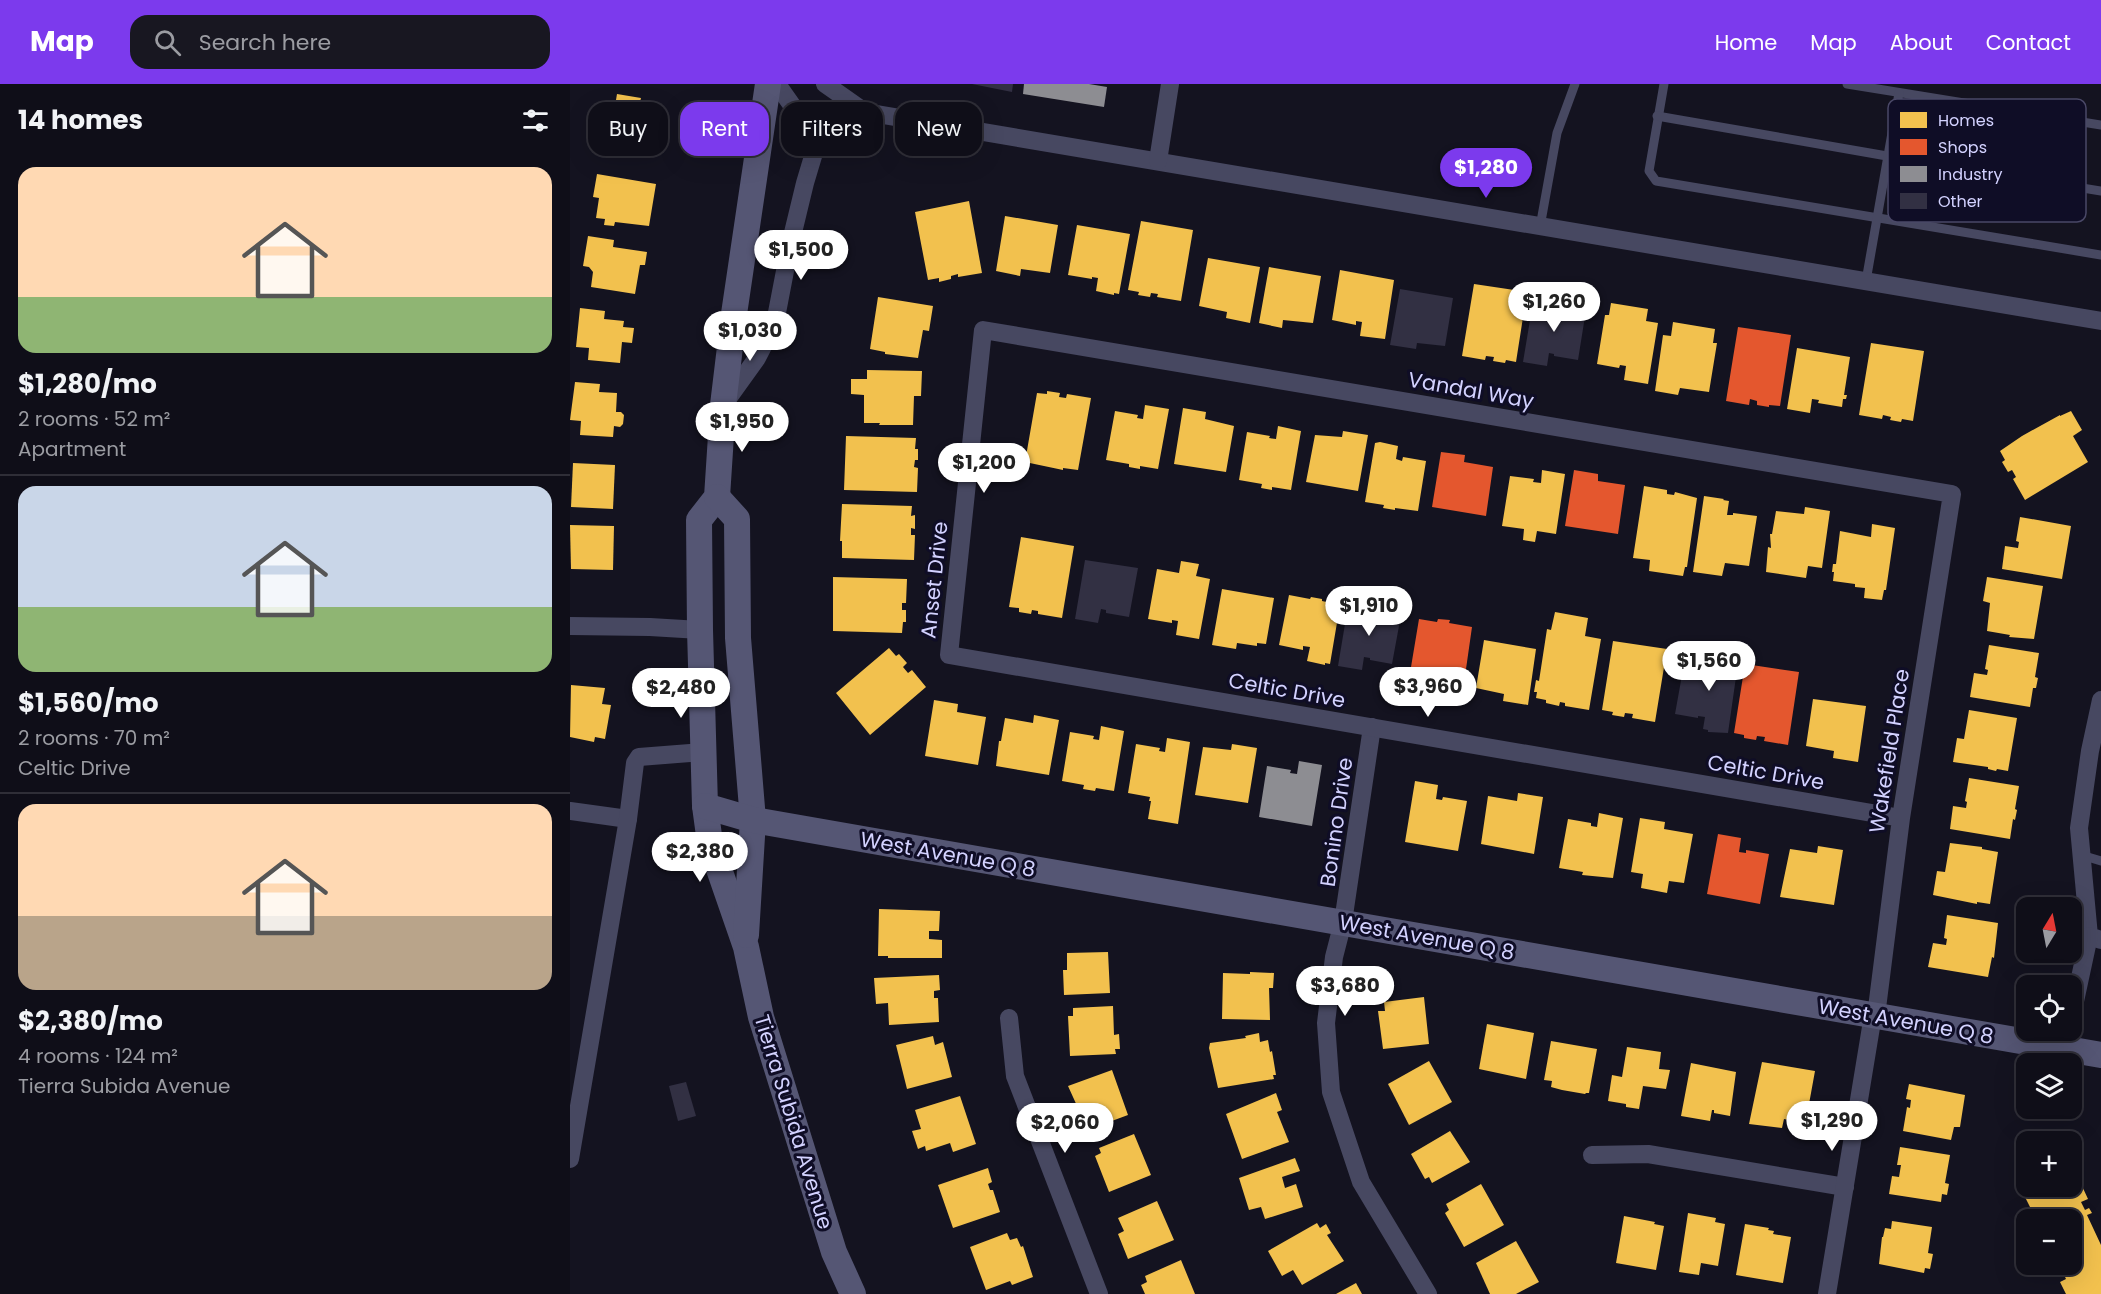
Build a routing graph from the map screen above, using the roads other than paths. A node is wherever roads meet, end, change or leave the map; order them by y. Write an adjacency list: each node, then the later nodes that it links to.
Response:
1 (768, 84): 31 (main road)
2 (777, 84): 11 (street)
3 (825, 84): 12 (street)
4 (1170, 84): 20 (street)
5 (1575, 84): 26 (lane)
6 (1664, 84): 14 (lane)
7 (1847, 84): 8 (lane)
8 (1899, 93): 9 (lane); 10 (lane)
9 (1898, 99)
10 (1937, 99)
11 (790, 102)
12 (851, 102)
13 (883, 115): 20 (street)
14 (1657, 116): 19 (lane); 23 (lane)
15 (2086, 123): 16 (lane)
16 (2101, 125)
17 (1888, 151): 19 (lane)
18 (813, 156): 31 (street)
19 (1887, 156): 23 (lane)
20 (1158, 161): 26 (street)
21 (2086, 188): 22 (lane)
22 (2101, 190)
23 (1876, 217): 24 (lane); 28 (lane)
24 (1888, 219)
25 (1906, 222): 27 (lane)
26 (1540, 227): 28 (street)
27 (2101, 255)
28 (1866, 281): 29 (street)
29 (2101, 321)
30 (982, 330): 32 (street, Vandal Way); 36 (street, Anset Drive)
31 (723, 405): 33 (main road)
32 (1952, 494): 42 (street, Wakefield Place)
33 (717, 497): 35 (main road, Tierra Subida Avenue); 44 (main road, Tierra Subida Avenue)
34 (570, 626): 35 (street)
35 (700, 630): 39 (main road, Tierra Subida Avenue)
36 (949, 655): 38 (street, Celtic Drive)
37 (2101, 700): 45 (street)
38 (1372, 727): 42 (street, Celtic Drive); 47 (street, Bonino Drive)
39 (703, 752): 40 (main road, Tierra Subida Avenue); 43 (street)
40 (705, 806): 44 (main road, West Avenue Q 8); 49 (main road, Tierra Subida Avenue)
41 (570, 811): 43 (street)
42 (1901, 818): 51 (street, Wakefield Place)
43 (628, 819): 57 (street)
44 (753, 820): 47 (main road, West Avenue Q 8); 49 (main road, Tierra Subida Avenue)
45 (2081, 855): 46 (lane); 48 (street)
46 (2101, 861)
47 (1343, 922): 51 (main road, West Avenue Q 8); 61 (street, Bonino Drive)
48 (2095, 938): 50 (street)
49 (746, 947): 59 (main road, Tierra Subida Avenue)
50 (2082, 982)
51 (1875, 1016): 53 (main road, West Avenue Q 8); 58 (street, Wakefield Place)
52 (1009, 1018): 60 (street)
53 (2016, 1033)
54 (2070, 1041): 55 (main road, West Avenue Q 8)
55 (2101, 1055)
56 (1592, 1155): 58 (street)
57 (570, 1159)
58 (1845, 1187): 62 (street, Wakefield Place)
59 (853, 1294)
60 (1100, 1294)
61 (1428, 1294)
62 (1827, 1294)

